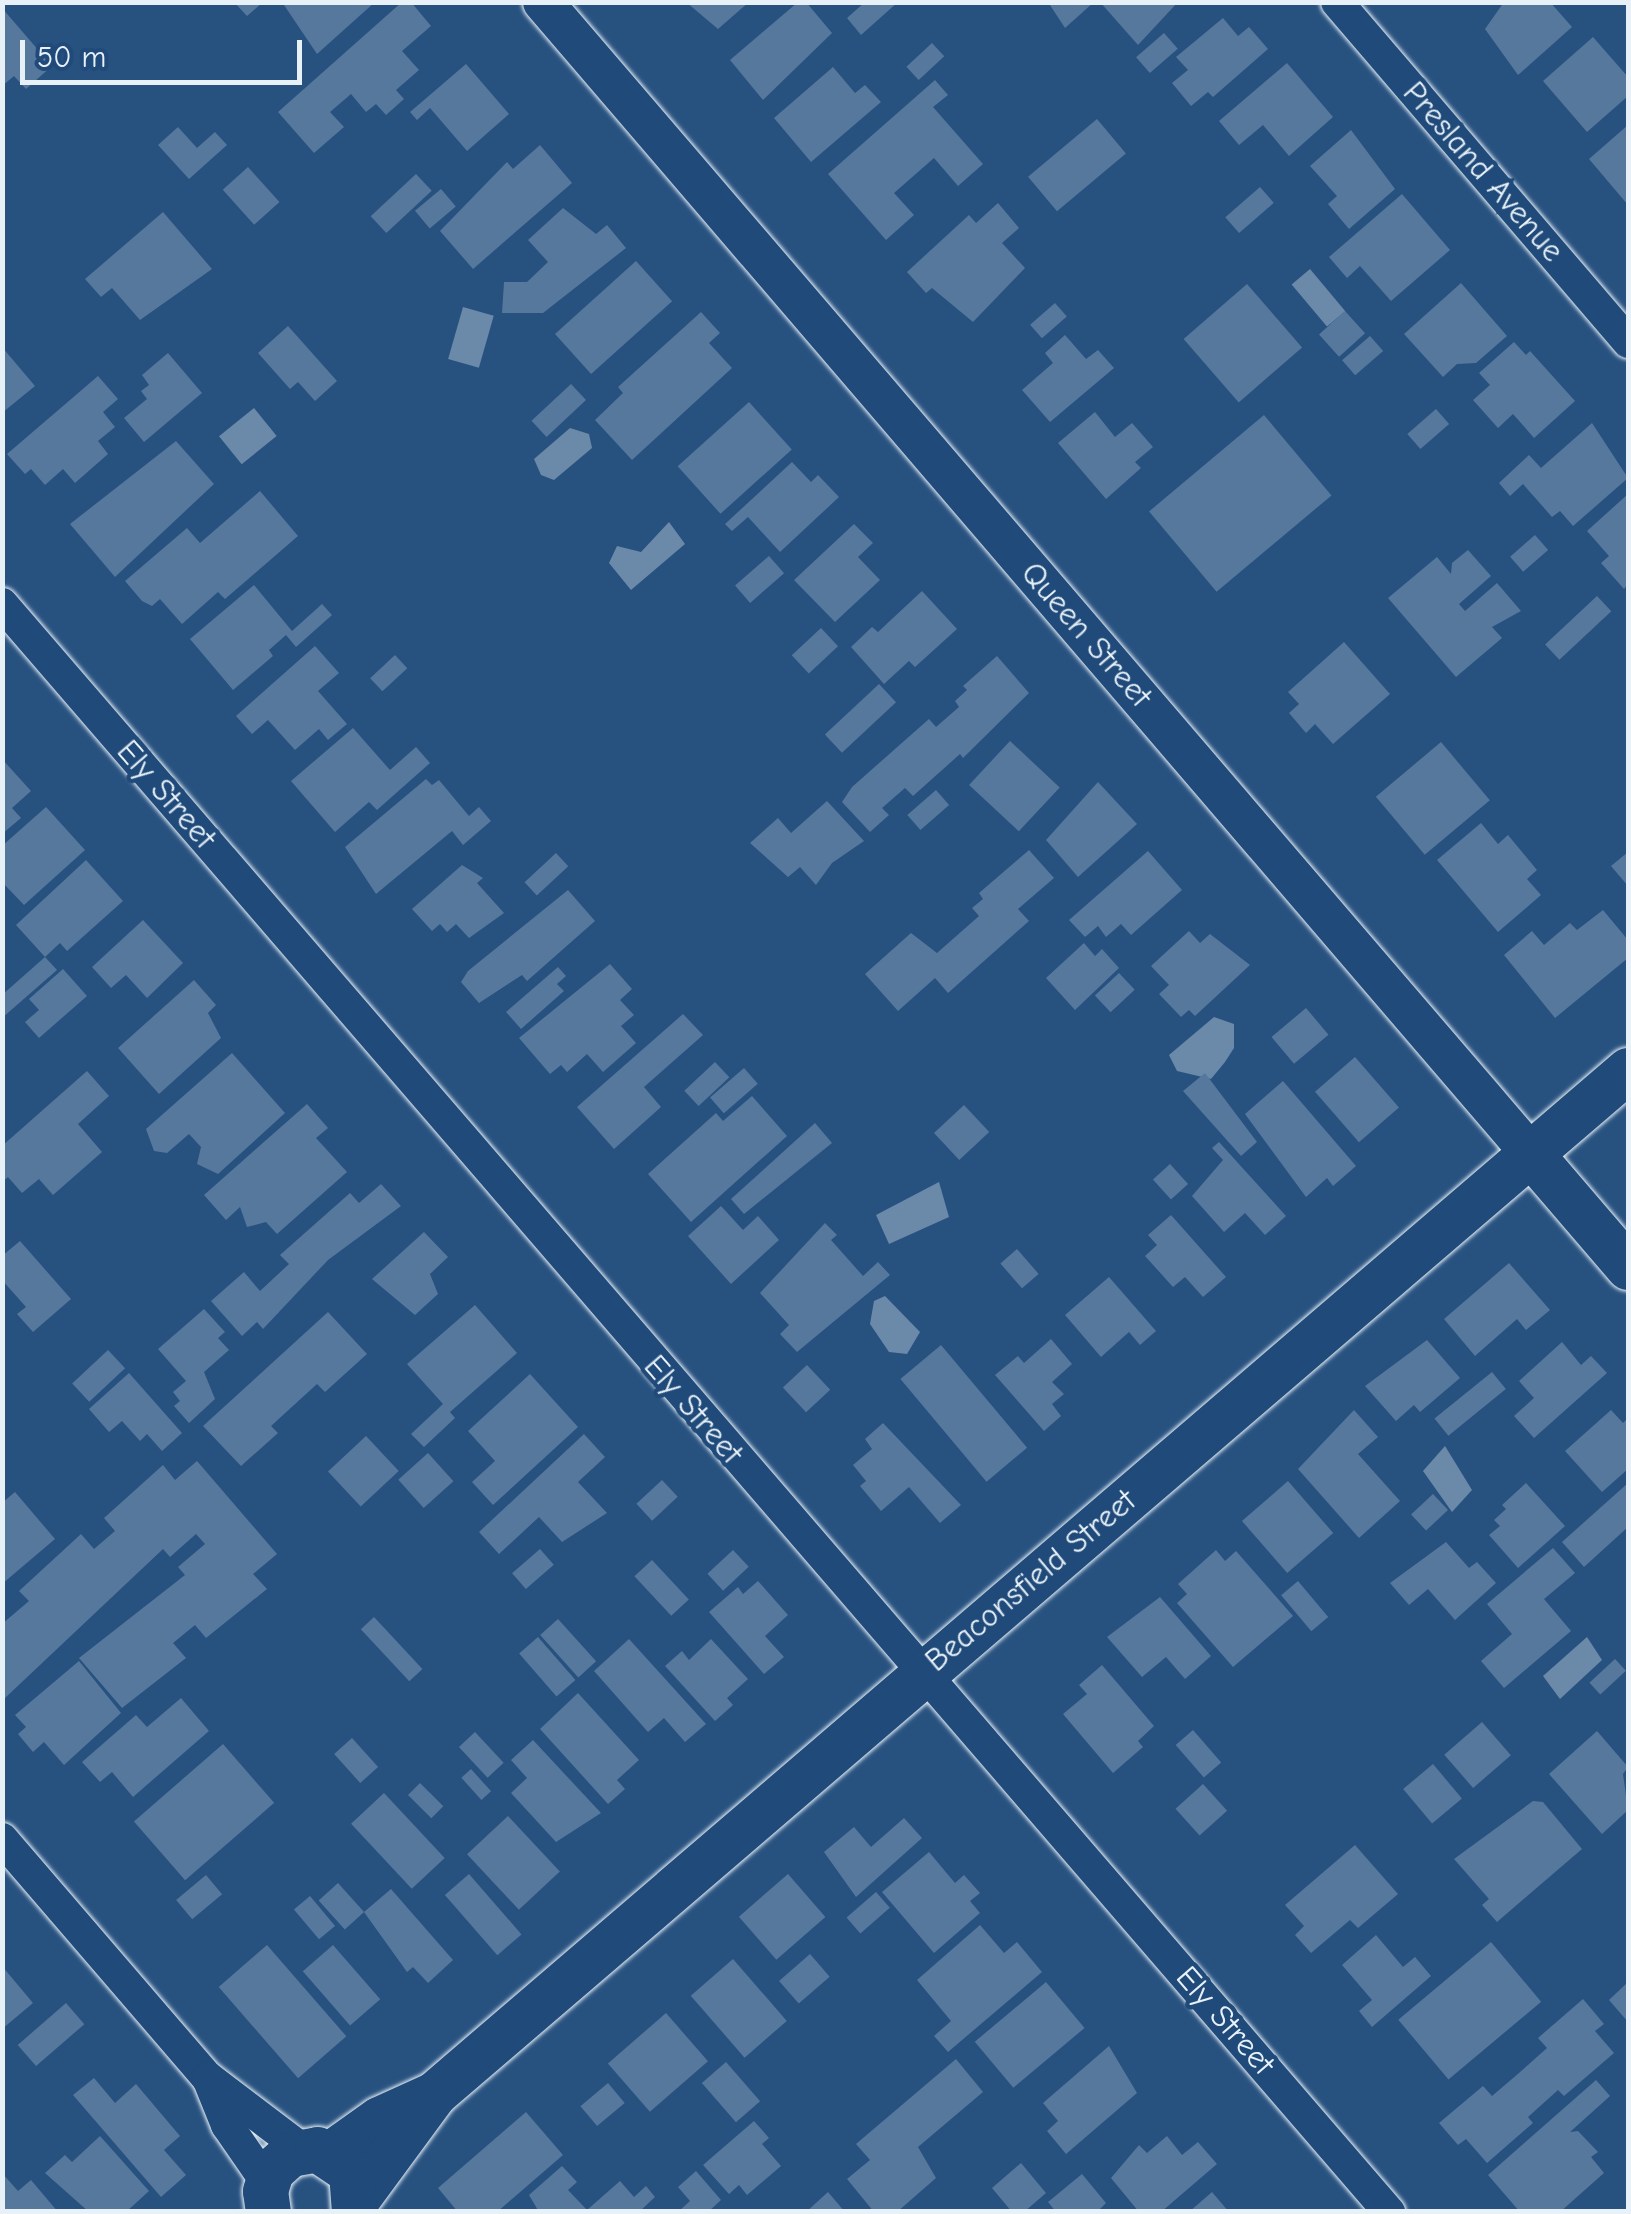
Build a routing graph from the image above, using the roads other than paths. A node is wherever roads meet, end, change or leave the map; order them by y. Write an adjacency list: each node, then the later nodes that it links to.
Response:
1 (543, 2): 6 (street, Queen Street)
2 (1337, 2): 3 (street, Presland Avenue)
3 (1628, 342)
4 (2, 604): 8 (street, Ely Street)
5 (1628, 1070): 6 (main road, Beaconsfield Street)
6 (1532, 1154): 7 (main road, Queen Street); 8 (main road, Beaconsfield Street)
7 (1628, 1267)
8 (924, 1672): 11 (main road, Beaconsfield Street); 15 (street, Ely Street)
9 (2, 1839): 10 (street)
10 (207, 2076): 12 (street); 13 (street)
11 (434, 2094): 12 (main road, Beaconsfield Street); 14 (main road, Beaconsfield Street)
12 (317, 2151): 13 (main road, Beaconsfield Street); 14 (main road)
13 (262, 2199)
14 (356, 2208)
15 (1389, 2212)

